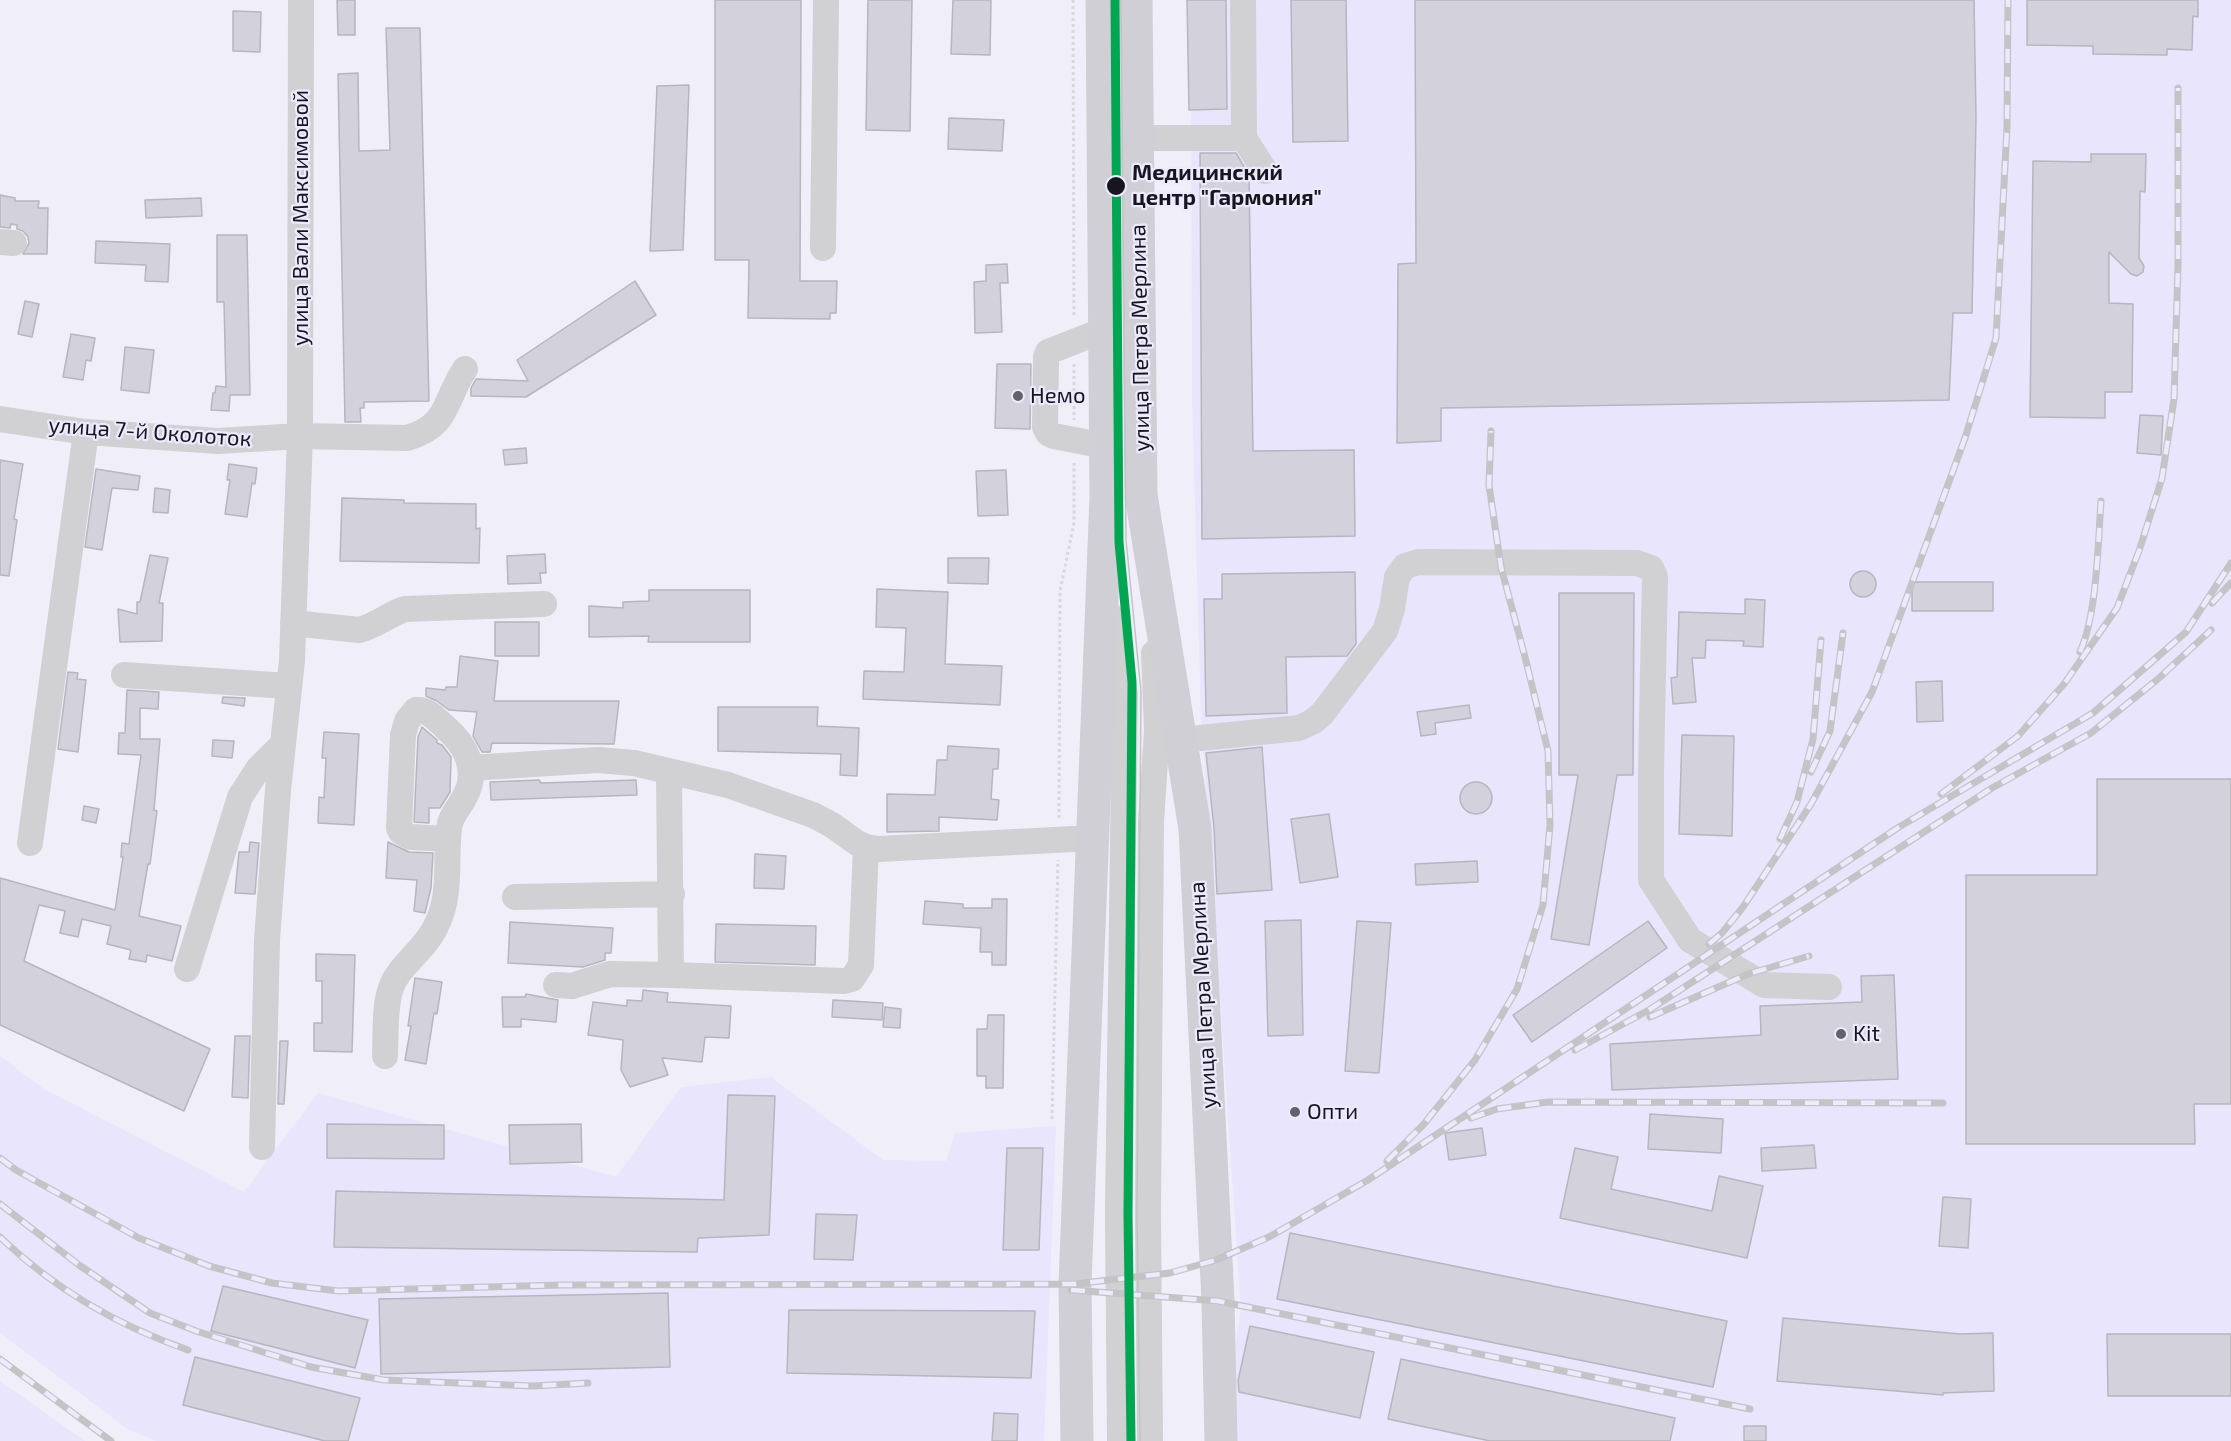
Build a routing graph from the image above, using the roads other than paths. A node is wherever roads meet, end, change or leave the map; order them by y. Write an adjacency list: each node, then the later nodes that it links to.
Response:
1 (301, 0): 14 (street, улица Вали Максимовой)
2 (826, 0): 9 (street)
3 (1102, 0): 10 (main road, улица Петра Мерлина)
4 (1136, 0): 6 (main road, улица Петра Мерлина)
5 (1243, 0): 7 (street)
6 (1137, 138): 7 (street); 16 (main road, улица Петра Мерлина)
7 (1244, 138): 8 (street)
8 (1264, 171)
9 (823, 248)
10 (1104, 330): 15 (main road, улица Петра Мерлина); 15 (street)
11 (465, 369): 14 (street, улица 7-й Околоток)
12 (0, 419): 13 (street, улица 7-й Околоток)
13 (86, 432): 14 (street, улица 7-й Околоток); 30 (street)
14 (300, 436): 21 (street, улица Вали Максимовой)
15 (1090, 443): 17 (main road, улица Петра Мерлина)
16 (1141, 495): 17 (street); 18 (main road, улица Петра Мерлина)
17 (1106, 497): 19 (main road, улица Петра Мерлина)
18 (1150, 552): 24 (main road, улица Петра Мерлина); 42 (street, улица Петра Мерлина)
19 (1103, 572): 28 (main road, улица Петра Мерлина); 41 (street, улица Петра Мерлина)
20 (544, 604): 21 (street)
21 (293, 623): 23 (street, улица Вали Максимовой)
22 (124, 675): 23 (street)
23 (288, 686): 25 (street, улица Вали Максимовой)
24 (1180, 740): 37 (street); 43 (main road, улица Петра Мерлина)
25 (282, 745): 34 (street); 39 (street, улица Вали Максимовой)
26 (470, 768): 27 (street); 29 (street); 29 (street)
27 (669, 772): 31 (street); 32 (street)
28 (1092, 838): 31 (street); 40 (main road, улица Петра Мерлина)
29 (448, 840): 38 (street)
30 (30, 843)
31 (866, 847): 35 (street)
32 (672, 894): 33 (street); 35 (street)
33 (515, 897)
34 (187, 969)
35 (671, 975): 36 (street)
36 (556, 985)
37 (1829, 987)
38 (385, 1056)
39 (262, 1147)
40 (1077, 1441)
41 (1120, 1441)
42 (1150, 1441)
43 (1221, 1441)

